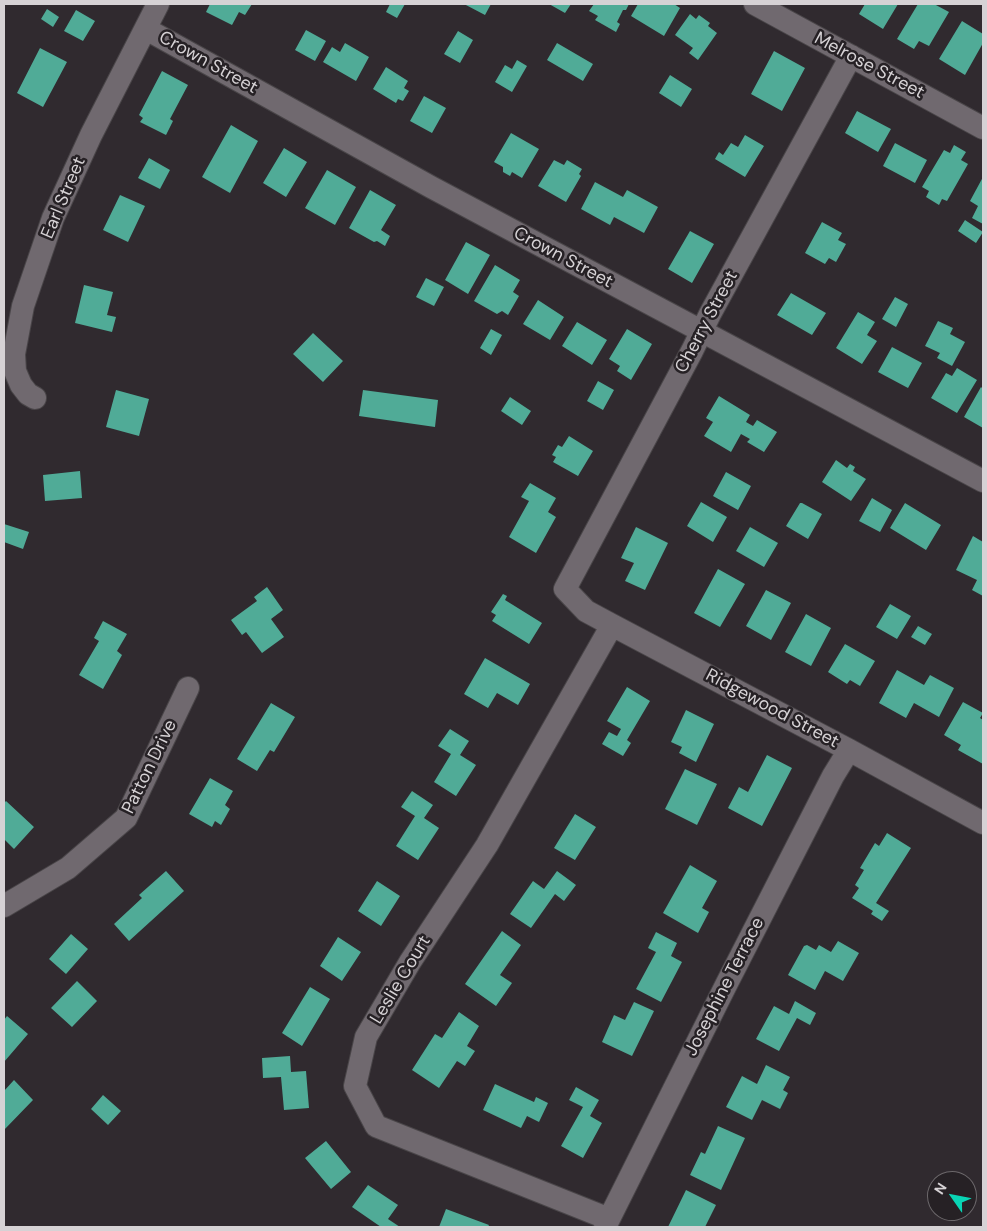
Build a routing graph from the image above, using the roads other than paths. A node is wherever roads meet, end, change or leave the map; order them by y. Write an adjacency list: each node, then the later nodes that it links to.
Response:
1 (158, 4): 3 (street, Earl Street)
2 (755, 4): 4 (street, Melrose Street)
3 (146, 29): 6 (street, Crown Street); 7 (street, Earl Street)
4 (851, 56): 5 (street, Melrose Street); 6 (street, Cherry Street)
5 (983, 128)
6 (702, 332): 8 (street, Crown Street); 9 (street, Cherry Street)
7 (35, 398)
8 (983, 481)
9 (565, 589): 10 (street, Ridgewood Street)
10 (612, 625): 12 (street, Ridgewood Street); 15 (street, Leslie Court)
11 (188, 688): 14 (street, Patton Drive)
12 (849, 750): 13 (street, Ridgewood Street); 15 (street, Josephine Terrace)
13 (983, 823)
14 (4, 906)
15 (607, 1223)

